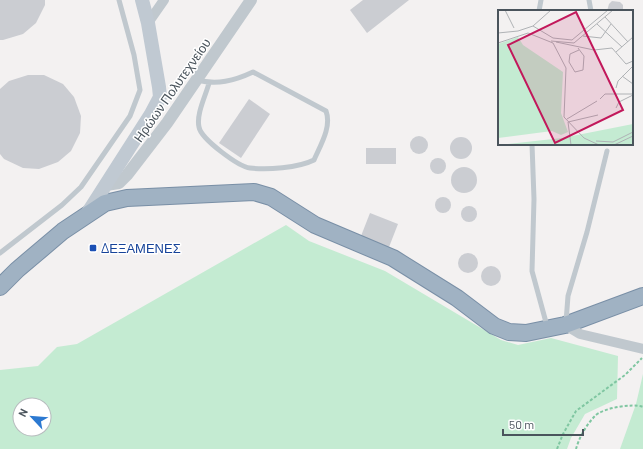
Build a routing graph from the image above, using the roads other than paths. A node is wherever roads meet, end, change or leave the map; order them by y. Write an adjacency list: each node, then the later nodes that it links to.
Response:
1 (119, 0): 16 (lane)
2 (142, 0): 9 (main road)
3 (164, 0): 9 (street)
4 (251, 0): 10 (street, Ηρώων Πολυτεχνείου)
5 (541, 0): 7 (lane)
6 (589, 0): 8 (lane)
7 (539, 10)
8 (591, 10)
9 (148, 23): 14 (main road)
10 (196, 79): 11 (lane); 14 (street, Ηρώων Πολυτεχνείου)
11 (209, 83): 11 (lane)
12 (532, 145): 20 (lane)
13 (607, 151): 19 (lane)
14 (106, 185): 15 (main road)
15 (87, 214): 17 (highway); 20 (highway)
16 (0, 253)
17 (0, 287)
18 (643, 296): 19 (highway)
19 (565, 325): 20 (highway); 21 (street)
20 (548, 329)
21 (643, 349)

